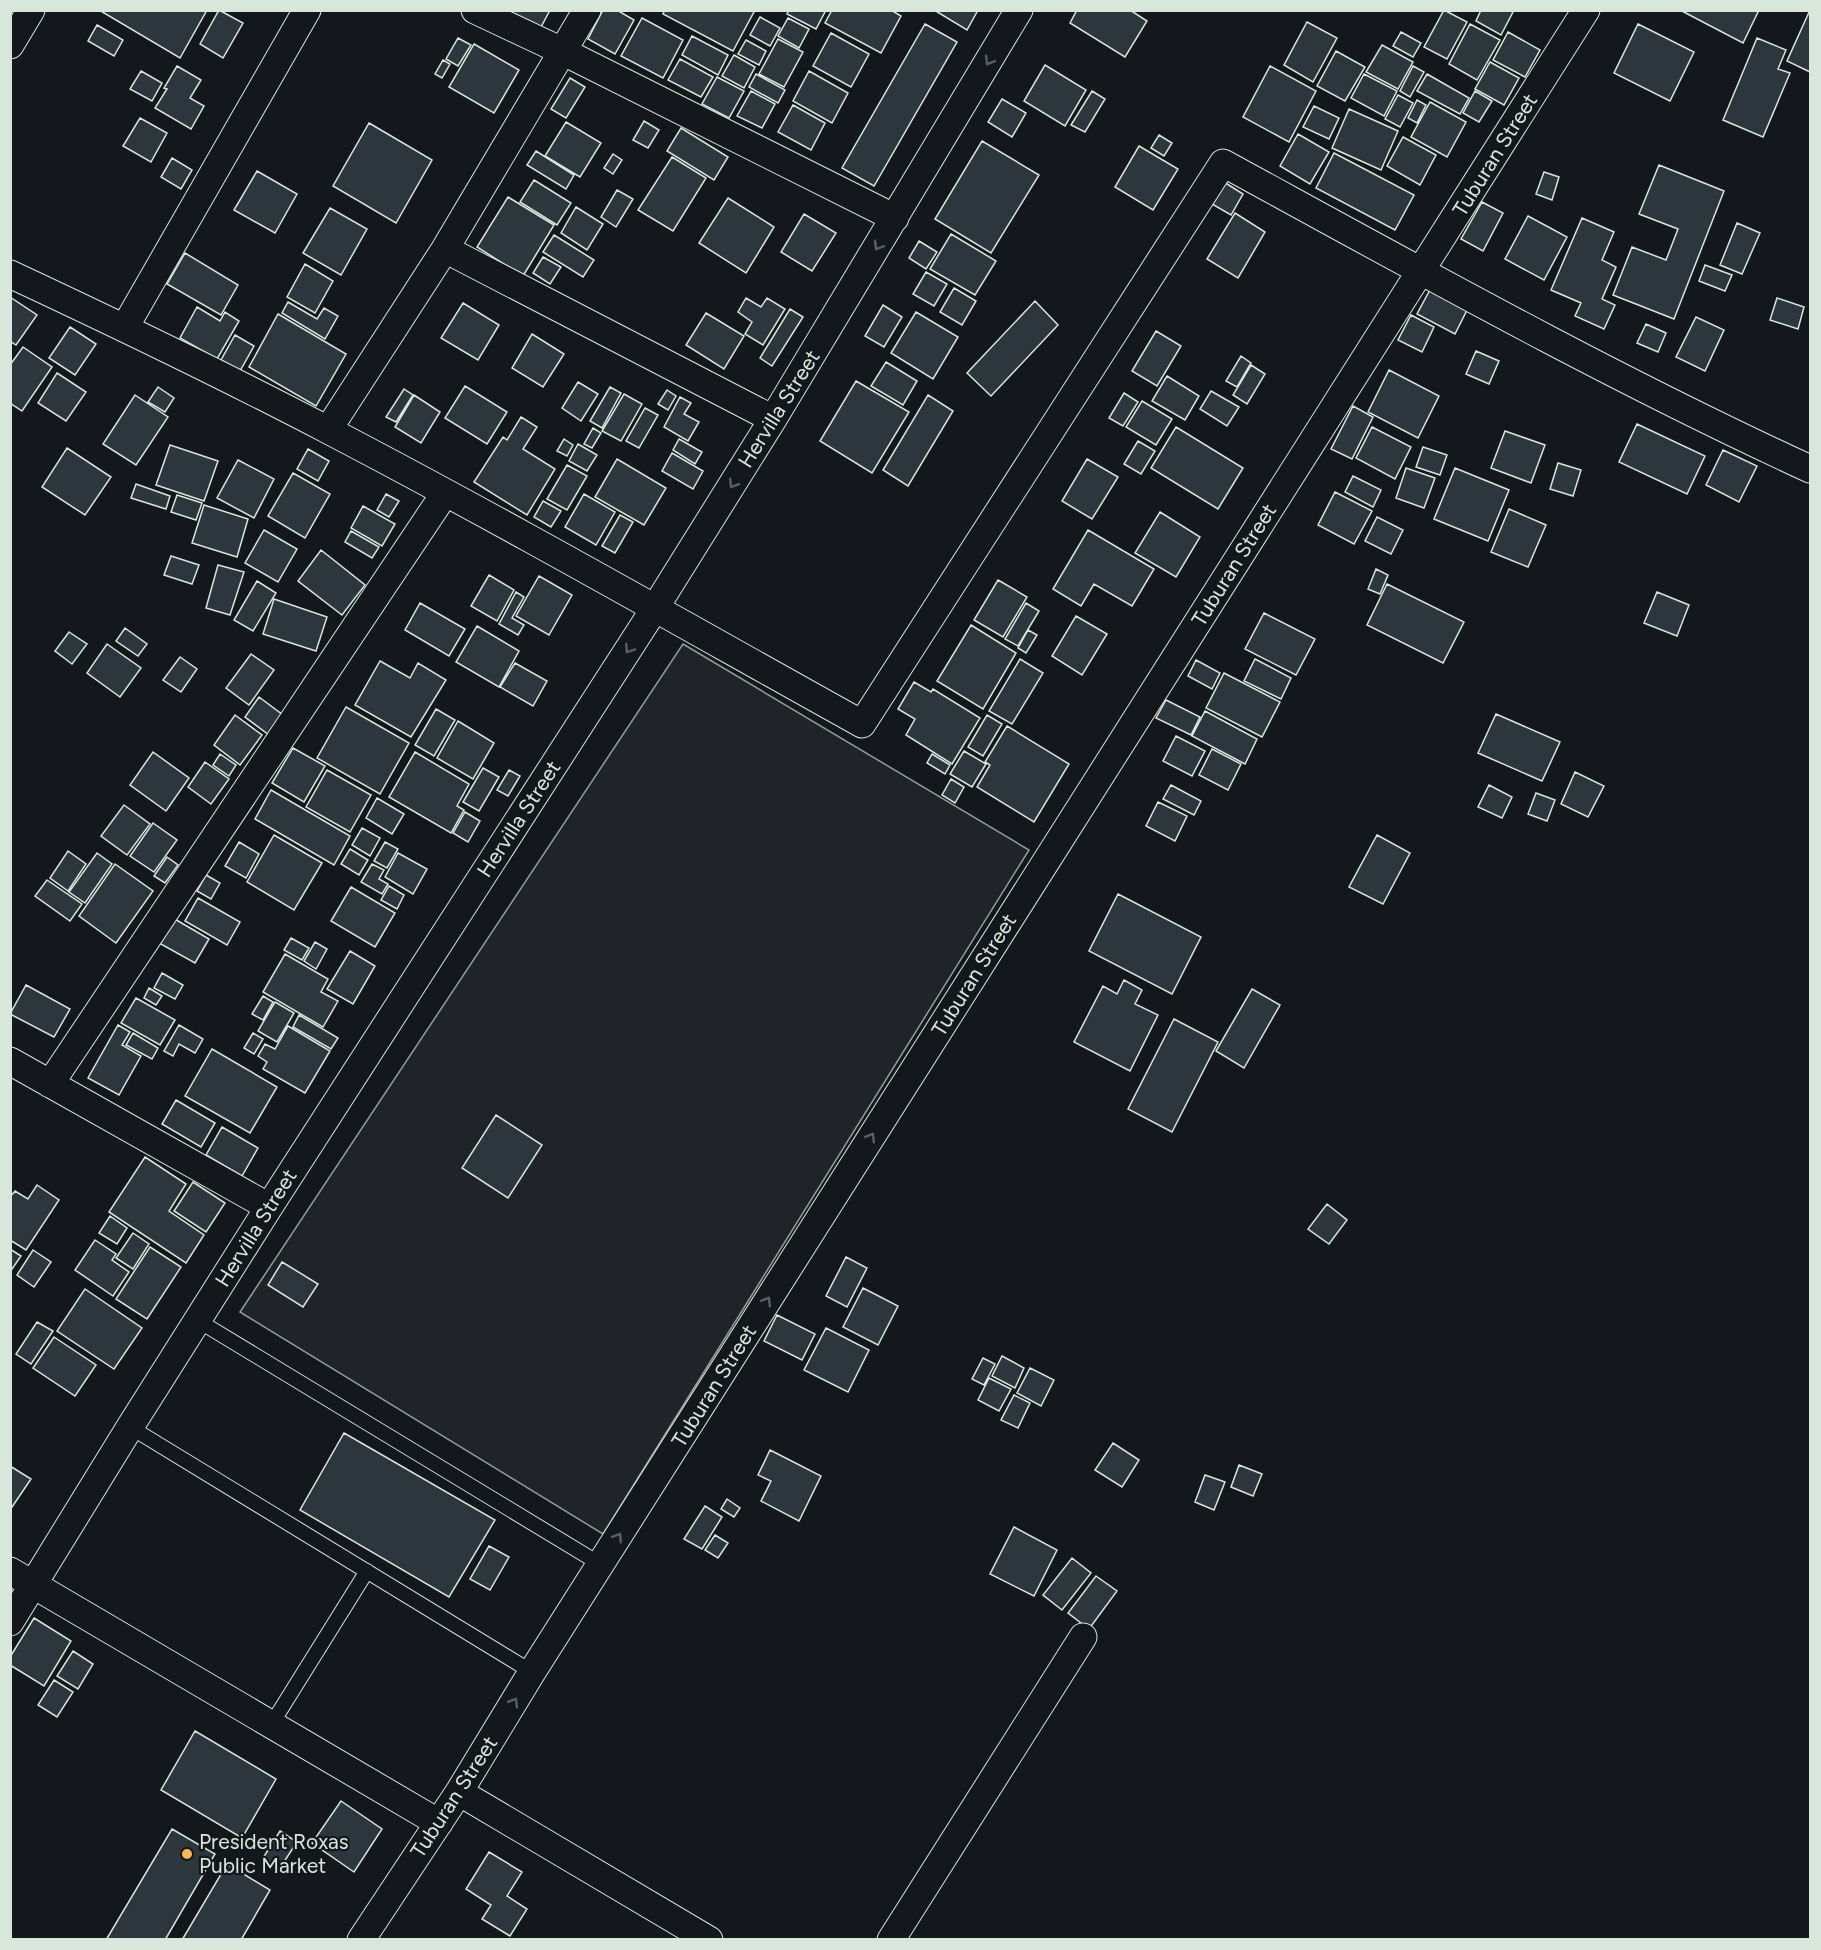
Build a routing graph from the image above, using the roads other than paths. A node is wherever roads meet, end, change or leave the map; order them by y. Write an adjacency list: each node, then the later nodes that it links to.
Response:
1 (31, 10): 7 (street)
2 (307, 10): 13 (street)
3 (475, 10): 8 (street)
4 (587, 10): 8 (street)
5 (1019, 10): 9 (street, Hervilla Street, one-way to 9)
6 (1586, 10): 11 (street, Tuburan Street)
7 (10, 45)
8 (564, 52): 9 (street); 10 (street)
9 (895, 218): 14 (street, Hervilla Street, one-way to 14)
10 (445, 249): 14 (street); 15 (street)
11 (1421, 271): 16 (street); 18 (street); 24 (street, Tuburan Street, one-way to 11)
12 (10, 274): 13 (street)
13 (125, 327): 15 (street)
14 (773, 419): 18 (street, Hervilla Street, one-way to 18)
15 (328, 430): 17 (street)
16 (1810, 469)
17 (445, 494): 18 (street); 20 (street)
18 (655, 609): 21 (street, Hervilla Street, one-way to 21)
19 (10, 1061): 20 (street)
20 (50, 1084): 21 (street)
21 (269, 1207): 22 (street, Hervilla Street)
22 (198, 1320): 23 (street, Hervilla Street); 24 (lane)
23 (130, 1427): 26 (lane); 27 (street, Hervilla Street)
24 (600, 1564): 30 (street, Tuburan Street)
25 (10, 1571): 27 (street)
26 (367, 1571): 30 (lane); 31 (lane)
27 (34, 1585): 28 (street, Hervilla Street); 31 (street)
28 (10, 1622)
29 (1083, 1636): 36 (street)
30 (532, 1671): 32 (street, Tuburan Street, one-way to 30)
31 (271, 1725): 33 (street)
32 (459, 1792): 33 (street, Tuburan Street); 35 (street)
33 (439, 1823): 34 (street, Tuburan Street)
34 (361, 1940)
35 (709, 1940)
36 (891, 1940)

